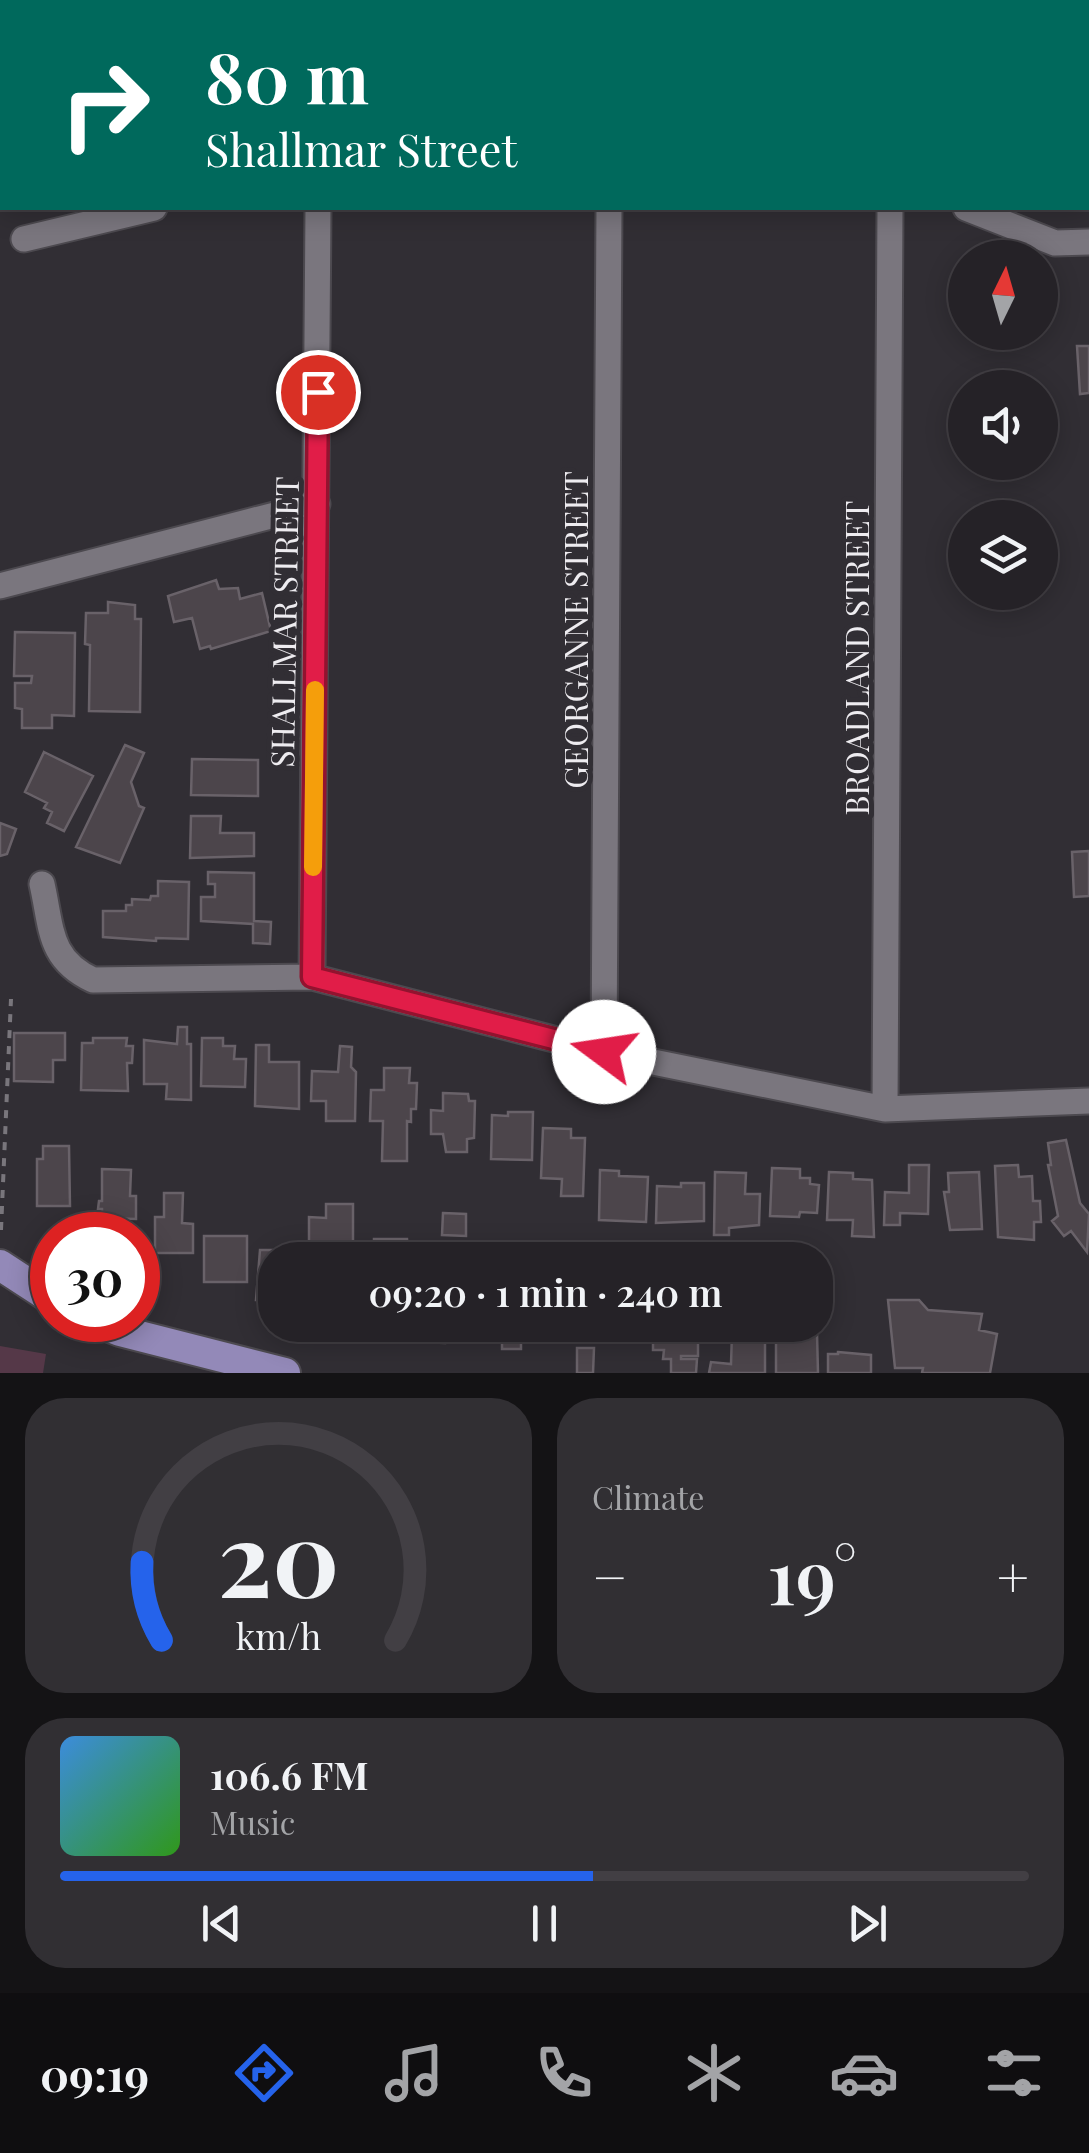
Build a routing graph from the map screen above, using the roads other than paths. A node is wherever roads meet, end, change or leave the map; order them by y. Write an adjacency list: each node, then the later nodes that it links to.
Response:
1 (146, 210): 6 (street)
2 (318, 210): 8 (street, SHALLMAR STREET)
3 (609, 210): 12 (street, GEORGANNE STREET)
4 (890, 210): 14 (street, BROADLAND STREET)
5 (971, 210): 7 (street)
6 (24, 239)
7 (1089, 242)
8 (318, 504): 9 (street); 11 (street, SHALLMAR STREET)
9 (0, 586)
10 (42, 884): 11 (street)
11 (312, 977): 12 (street)
12 (604, 1052): 14 (street)
13 (1089, 1101): 14 (street)
14 (884, 1109)
15 (0, 1265): 16 (main road)
16 (30, 1285)
17 (160, 1341): 18 (main road)
18 (285, 1373)

